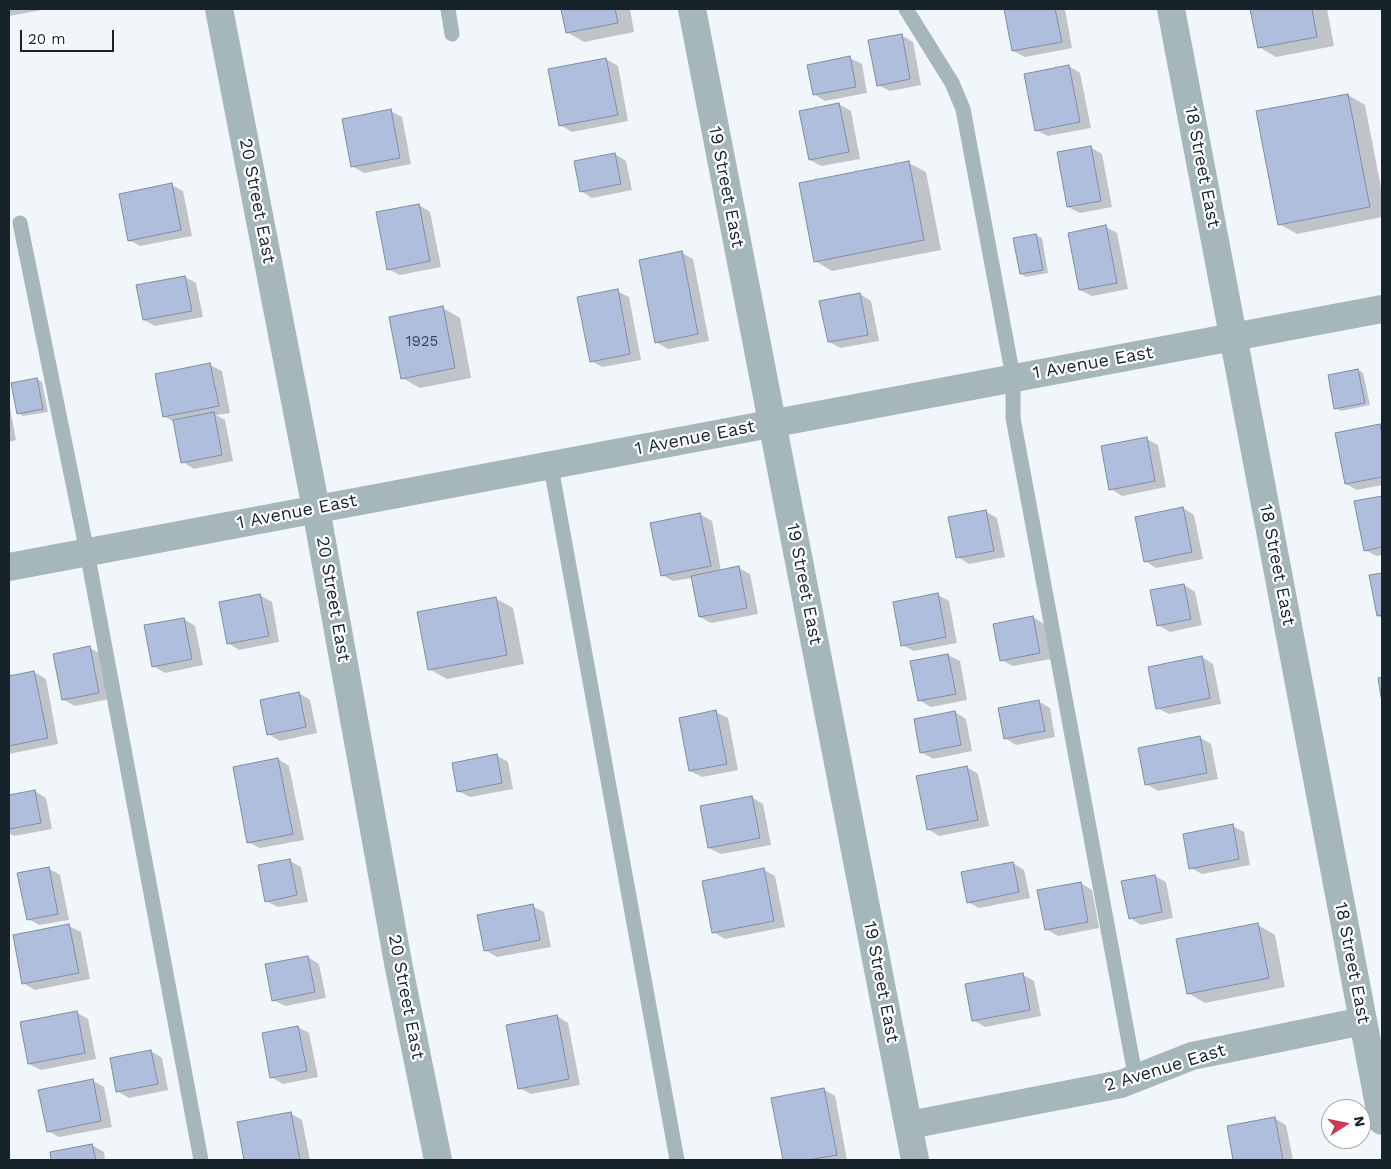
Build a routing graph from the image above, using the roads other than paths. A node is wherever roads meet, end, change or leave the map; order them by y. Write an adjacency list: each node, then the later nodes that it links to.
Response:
1 (219, 9): 13 (street, 20 Street East)
2 (448, 9): 6 (lane)
3 (692, 9): 11 (street, 19 Street East)
4 (906, 9): 10 (lane)
5 (1171, 9): 9 (street, 18 Street East)
6 (452, 34)
7 (20, 223): 14 (lane)
8 (1382, 309): 9 (street, 1 Avenue East)
9 (1234, 337): 10 (street, 1 Avenue East); 16 (street, 18 Street East)
10 (1013, 377): 11 (street, 1 Avenue East); 17 (lane)
11 (772, 422): 12 (street, 1 Avenue East); 19 (street, 19 Street East)
12 (551, 467): 13 (street, 1 Avenue East); 22 (lane)
13 (316, 509): 14 (street, 1 Avenue East); 21 (street, 20 Street East)
14 (87, 552): 15 (street, 1 Avenue East); 20 (lane)
15 (9, 567)
16 (1363, 1021): 17 (street, 2 Avenue East); 18 (street, 18 Street East)
17 (1136, 1080): 19 (street, 2 Avenue East)
18 (1382, 1121)
19 (909, 1125): 23 (street, 19 Street East)
20 (201, 1160)
21 (438, 1160)
22 (677, 1160)
23 (915, 1160)

